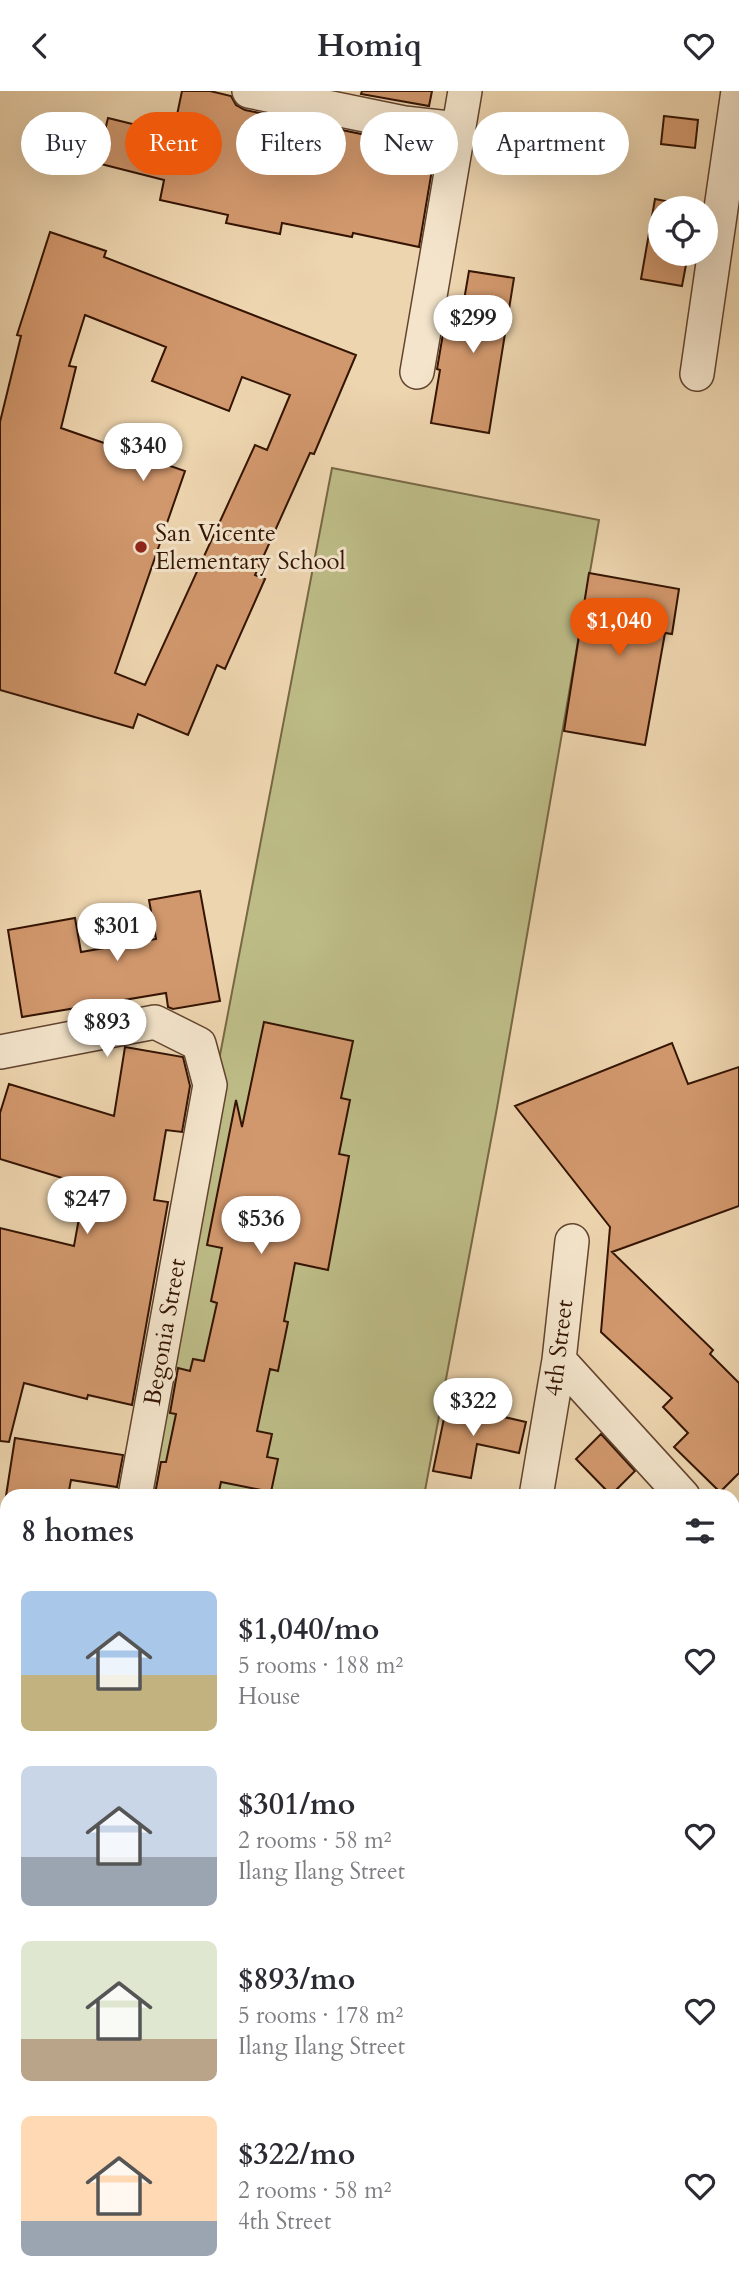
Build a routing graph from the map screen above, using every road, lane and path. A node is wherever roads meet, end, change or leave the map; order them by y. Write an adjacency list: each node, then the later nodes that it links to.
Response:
1 (248, 91): 4 (street)
2 (465, 91): 5 (street)
3 (738, 91): 8 (street)
4 (360, 114)
5 (458, 129)
6 (450, 175): 7 (street)
7 (417, 372)
8 (697, 374)
9 (0, 1052): 12 (street, Begonia Street)
10 (572, 1241): 11 (street, 4th Street)
11 (559, 1360): 13 (street, 4th Street); 14 (street)
12 (136, 1489)
13 (537, 1489)
14 (677, 1489)

